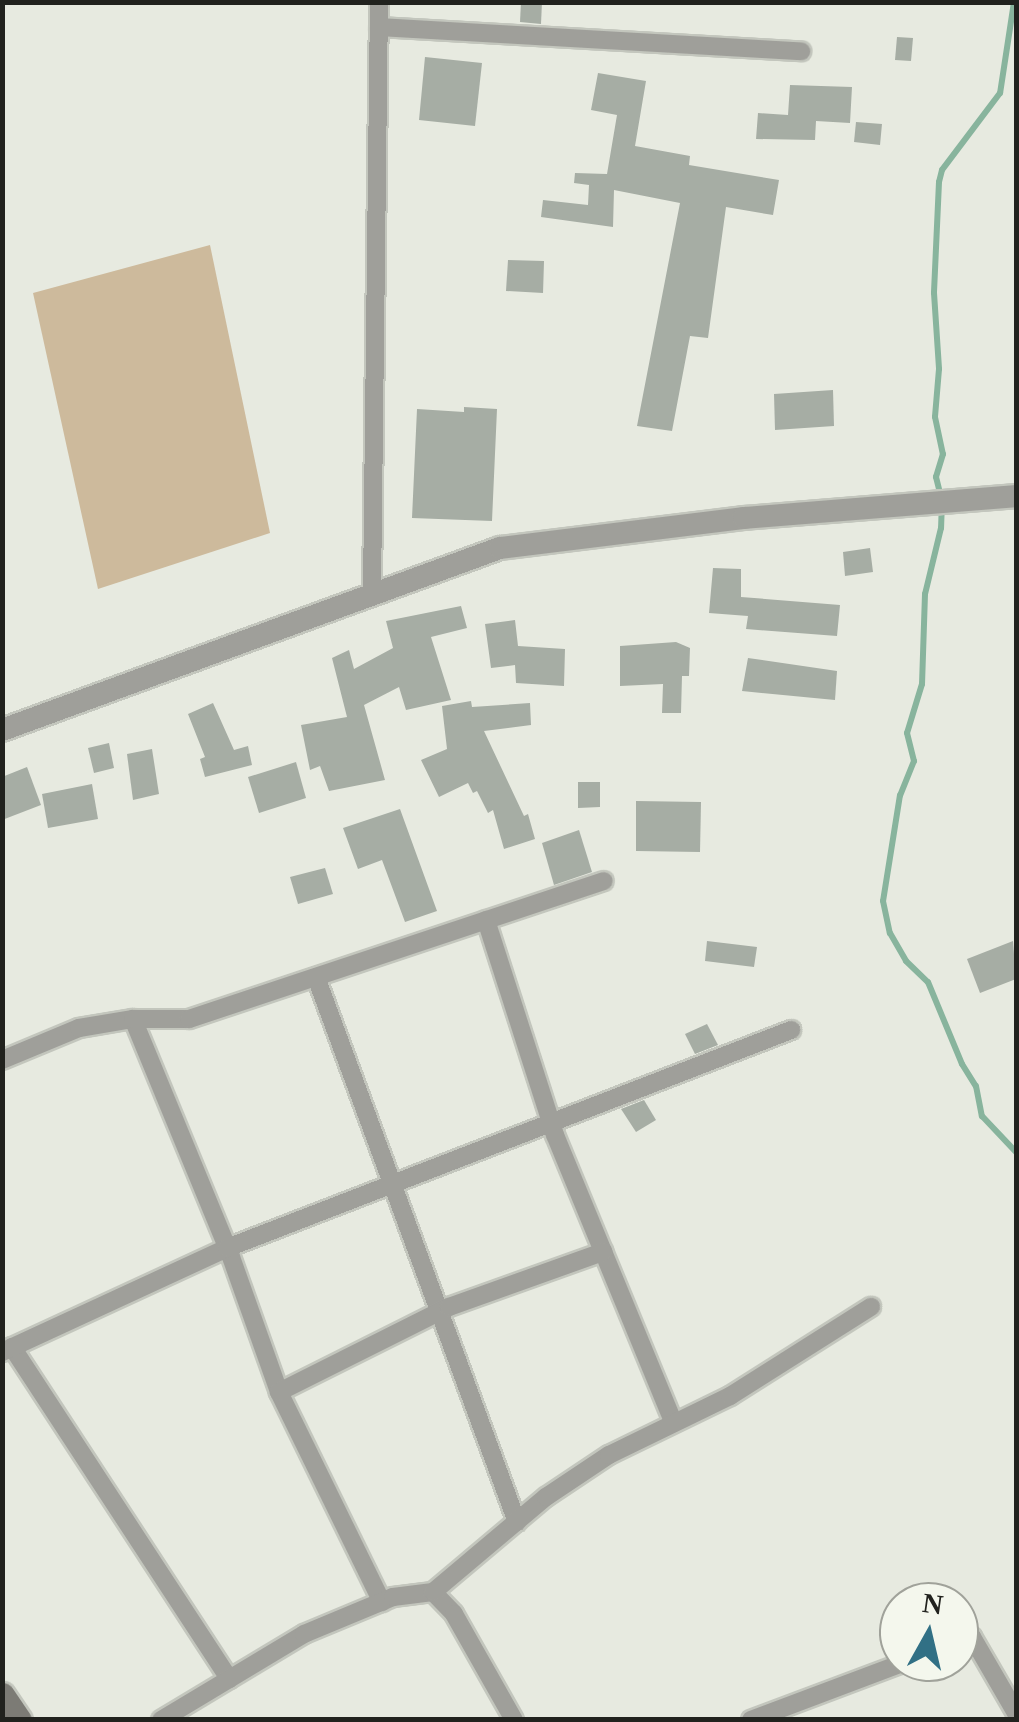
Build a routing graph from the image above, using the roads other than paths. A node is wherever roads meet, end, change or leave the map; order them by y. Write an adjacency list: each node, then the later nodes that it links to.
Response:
1 (379, 2): 2 (street)
2 (379, 27): 3 (street); 5 (street)
3 (800, 51)
4 (1016, 496): 5 (street)
5 (372, 592): 6 (street)
6 (2, 730)
7 (604, 881): 8 (street)
8 (486, 920): 9 (street); 13 (street)
9 (316, 976): 10 (street); 14 (street)
10 (133, 1019): 12 (street); 15 (street)
11 (792, 1030): 13 (street)
12 (2, 1060)
13 (551, 1123): 14 (street); 16 (street)
14 (393, 1184): 15 (street); 18 (street)
15 (228, 1248): 19 (street); 20 (street)
16 (603, 1252): 18 (street); 21 (street)
17 (871, 1307): 21 (street)
18 (440, 1311): 20 (street); 22 (street)
19 (7, 1350): 27 (street)
20 (279, 1392): 24 (street)
21 (673, 1421): 22 (street)
22 (517, 1522): 23 (street)
23 (433, 1592): 24 (street); 32 (street)
24 (382, 1602): 27 (street)
25 (979, 1649): 29 (street)
26 (879, 1672): 33 (street)
27 (229, 1678): 31 (street)
28 (2, 1695): 30 (main road)
29 (1016, 1713)
30 (19, 1720)
31 (161, 1720)
32 (514, 1720)
33 (751, 1720)

